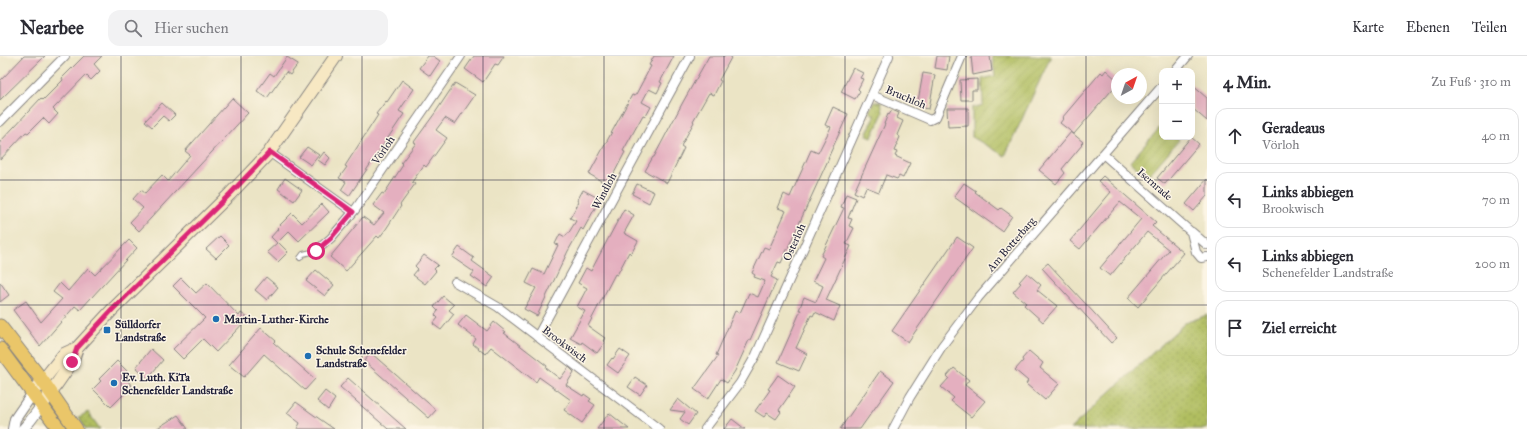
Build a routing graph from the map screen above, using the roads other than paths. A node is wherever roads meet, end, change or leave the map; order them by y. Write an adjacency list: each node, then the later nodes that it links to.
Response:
1 (65, 56): 11 (street)
2 (336, 56): 12 (main road)
3 (461, 56): 14 (street, Vörloh)
4 (690, 56): 22 (street, Windloh)
5 (889, 56): 10 (street, Osterloh)
6 (962, 56): 10 (street, Bruchloh)
7 (1188, 56): 8 (street)
8 (1178, 68)
9 (1159, 89): 13 (street, Am Botterbarg)
10 (872, 95): 34 (street, Osterloh)
11 (0, 122)
12 (270, 152): 14 (street); 23 (main road)
13 (1103, 154): 15 (street, Isernrade); 35 (street, Am Botterbarg)
14 (353, 212): 17 (street, Vörloh)
15 (1191, 232): 16 (street, Isernrade); 18 (street)
16 (1207, 244)
17 (316, 251): 19 (lane)
18 (1207, 257)
19 (300, 258)
20 (455, 282): 22 (street, Brookwisch)
21 (0, 326): 25 (main road)
22 (537, 337): 33 (street, Brookwisch)
23 (77, 348): 25 (main road); 26 (main road)
24 (0, 349): 27 (main road)
25 (42, 380): 26 (main road); 27 (main road)
26 (50, 392): 28 (main road); 32 (main road)
27 (33, 393): 28 (main road); 29 (street)
28 (42, 405): 30 (street); 31 (main road)
29 (13, 429)
30 (23, 429)
31 (59, 429)
32 (76, 429)
33 (659, 429)
34 (705, 429)
35 (892, 429)

